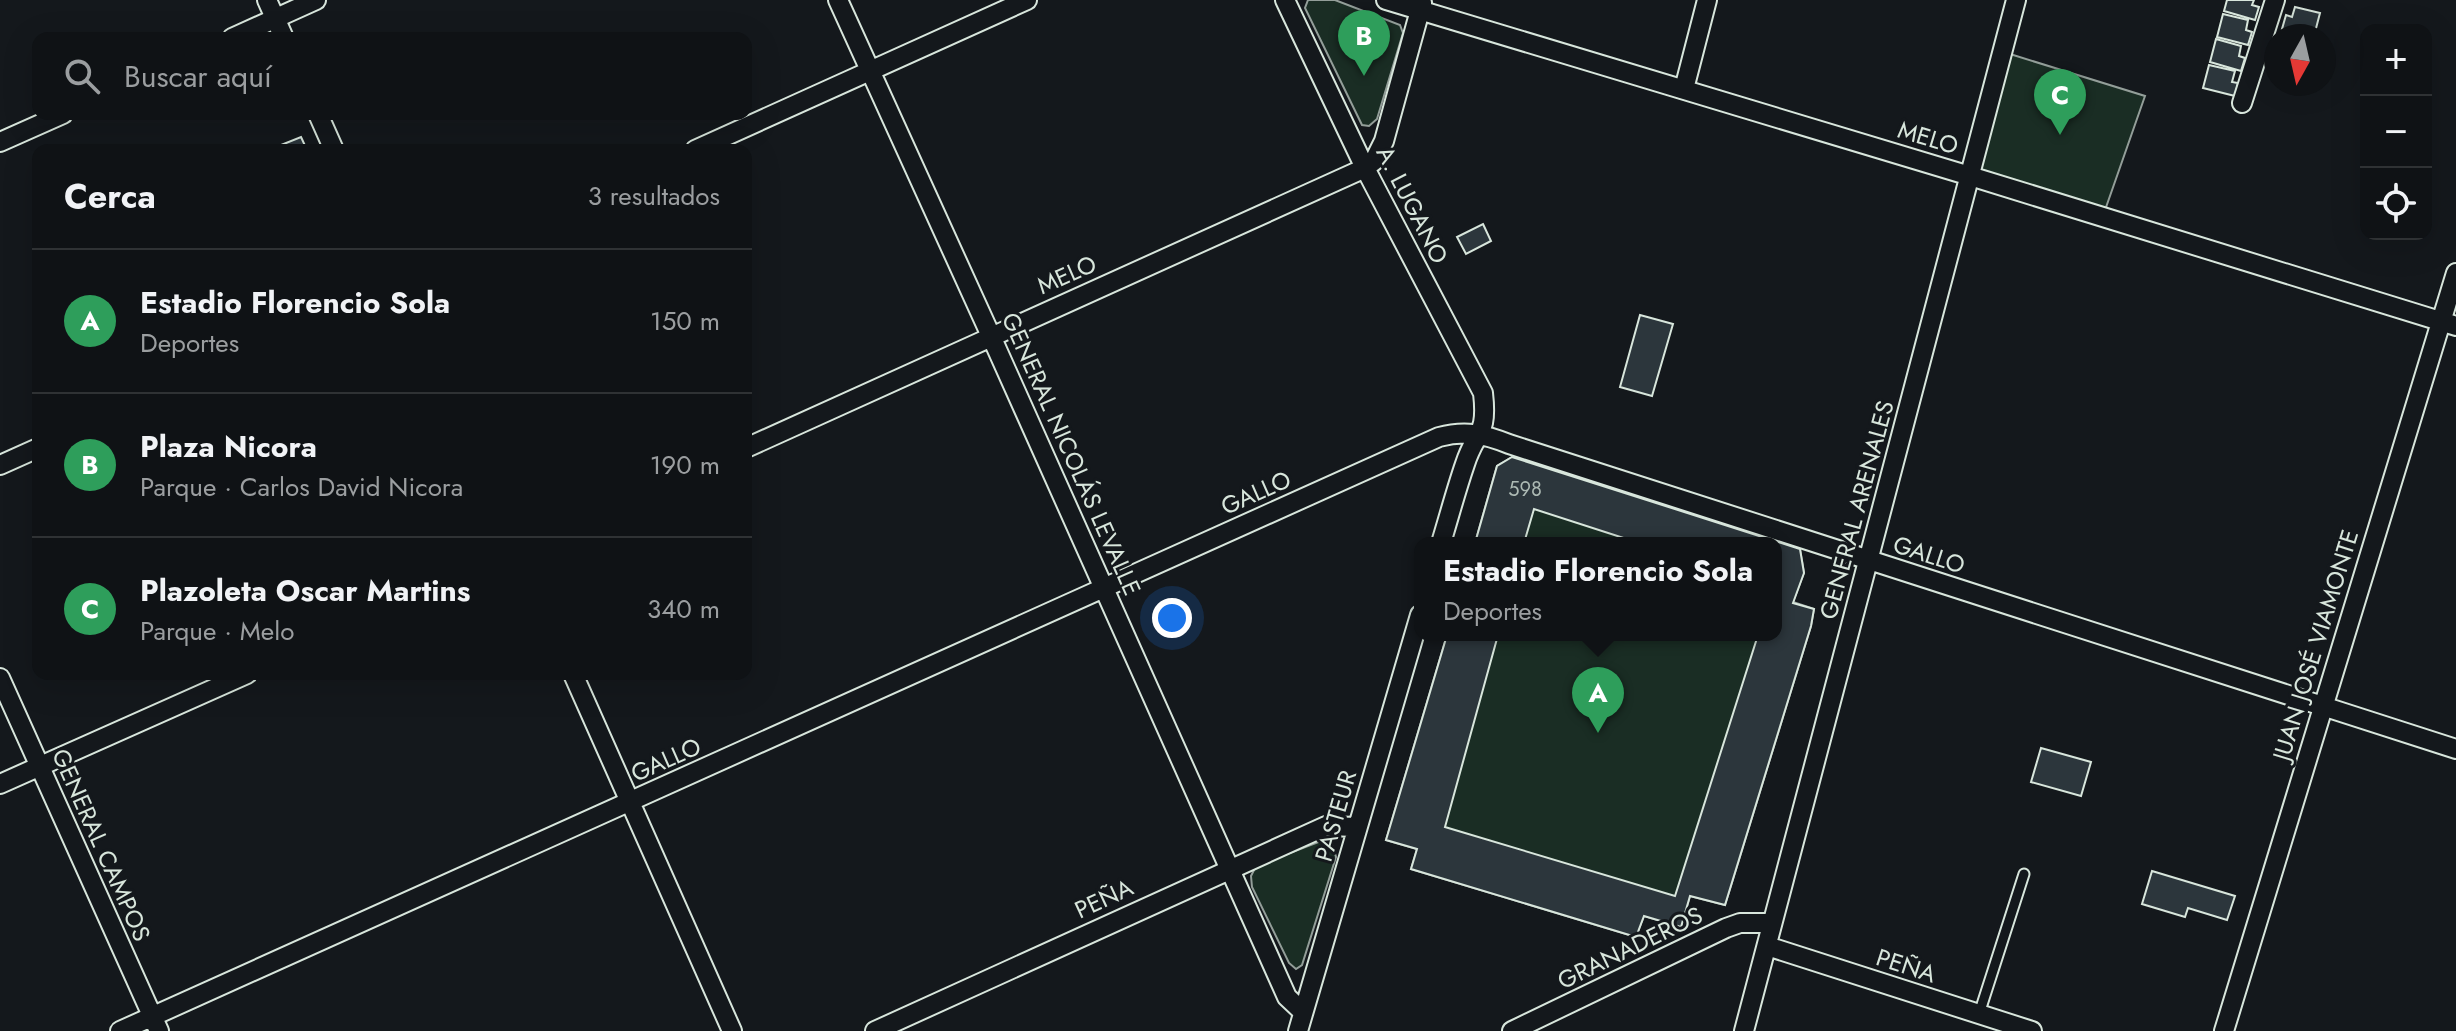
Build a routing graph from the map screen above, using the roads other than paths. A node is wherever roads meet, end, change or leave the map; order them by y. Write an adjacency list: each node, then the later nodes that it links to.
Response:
1 (267, 0): 11 (street)
2 (316, 0): 11 (street)
3 (838, 0): 14 (street, GENERAL NICOLÁS LEVALLE)
4 (1027, 0): 14 (street)
5 (1285, 0): 22 (street, A. LUGANO)
6 (1386, 0): 10 (street, MELO)
7 (1707, 0): 15 (street)
8 (2016, 0): 23 (street, GENERAL ARENALES)
9 (2275, 0): 16 (street)
10 (1422, 6): 15 (street, MELO); 22 (street)
11 (275, 19): 12 (street); 13 (street)
12 (246, 32)
13 (281, 32)
14 (869, 71): 21 (street); 26 (street, GENERAL NICOLÁS LEVALLE)
15 (1684, 89): 23 (street, MELO)
16 (2242, 103)
17 (50, 120): 19 (street)
18 (321, 120): 20 (street)
19 (0, 142)
20 (331, 144)
21 (708, 144)
22 (1365, 168): 26 (street, MELO); 27 (street, A. LUGANO)
23 (1970, 176): 25 (street, MELO); 32 (street, GENERAL ARENALES)
24 (2456, 273): 25 (street, JUAN JOSÉ VIAMONTE)
25 (2448, 324): 38 (street, JUAN JOSÉ VIAMONTE)
26 (991, 336): 28 (street, MELO); 33 (street, GENERAL NICOLÁS LEVALLE)
27 (1482, 433): 31 (street); 32 (street, GALLO); 33 (street, GALLO)
28 (752, 445)
29 (32, 451): 30 (street)
30 (0, 465)
31 (1443, 537)
32 (1868, 561): 38 (street, GALLO); 46 (street, GENERAL ARENALES)
33 (1104, 588): 42 (street, GALLO); 44 (street, GENERAL NICOLÁS LEVALLE)
34 (1414, 635): 43 (street, PASTEUR)
35 (0, 678): 40 (street, GENERAL CAMPOS)
36 (234, 680): 40 (street)
37 (576, 680): 42 (street)
38 (2321, 707): 39 (street, GALLO); 58 (street, JUAN JOSÉ VIAMONTE)
39 (2456, 749)
40 (39, 767): 41 (street); 50 (street, GENERAL CAMPOS)
41 (0, 784)
42 (630, 802): 50 (street, GALLO); 52 (street)
43 (1357, 827): 44 (street, PEÑA); 48 (street, PASTEUR)
44 (1230, 868): 48 (street, GENERAL NICOLÁS LEVALLE); 53 (street, PEÑA)
45 (2024, 874): 49 (lane)
46 (1772, 923): 47 (street, GENERAL ARENALES); 55 (street, GRANADEROS)
47 (1767, 946): 49 (street, PEÑA); 56 (street, GENERAL ARENALES)
48 (1303, 1012): 54 (street, PASTEUR)
49 (1979, 1014): 57 (street, PEÑA)
50 (156, 1024): 51 (street, GALLO)
51 (120, 1031)
52 (732, 1031)
53 (875, 1031)
54 (1298, 1031)
55 (1512, 1031)
56 (1744, 1031)
57 (2032, 1031)
58 (2224, 1031)

